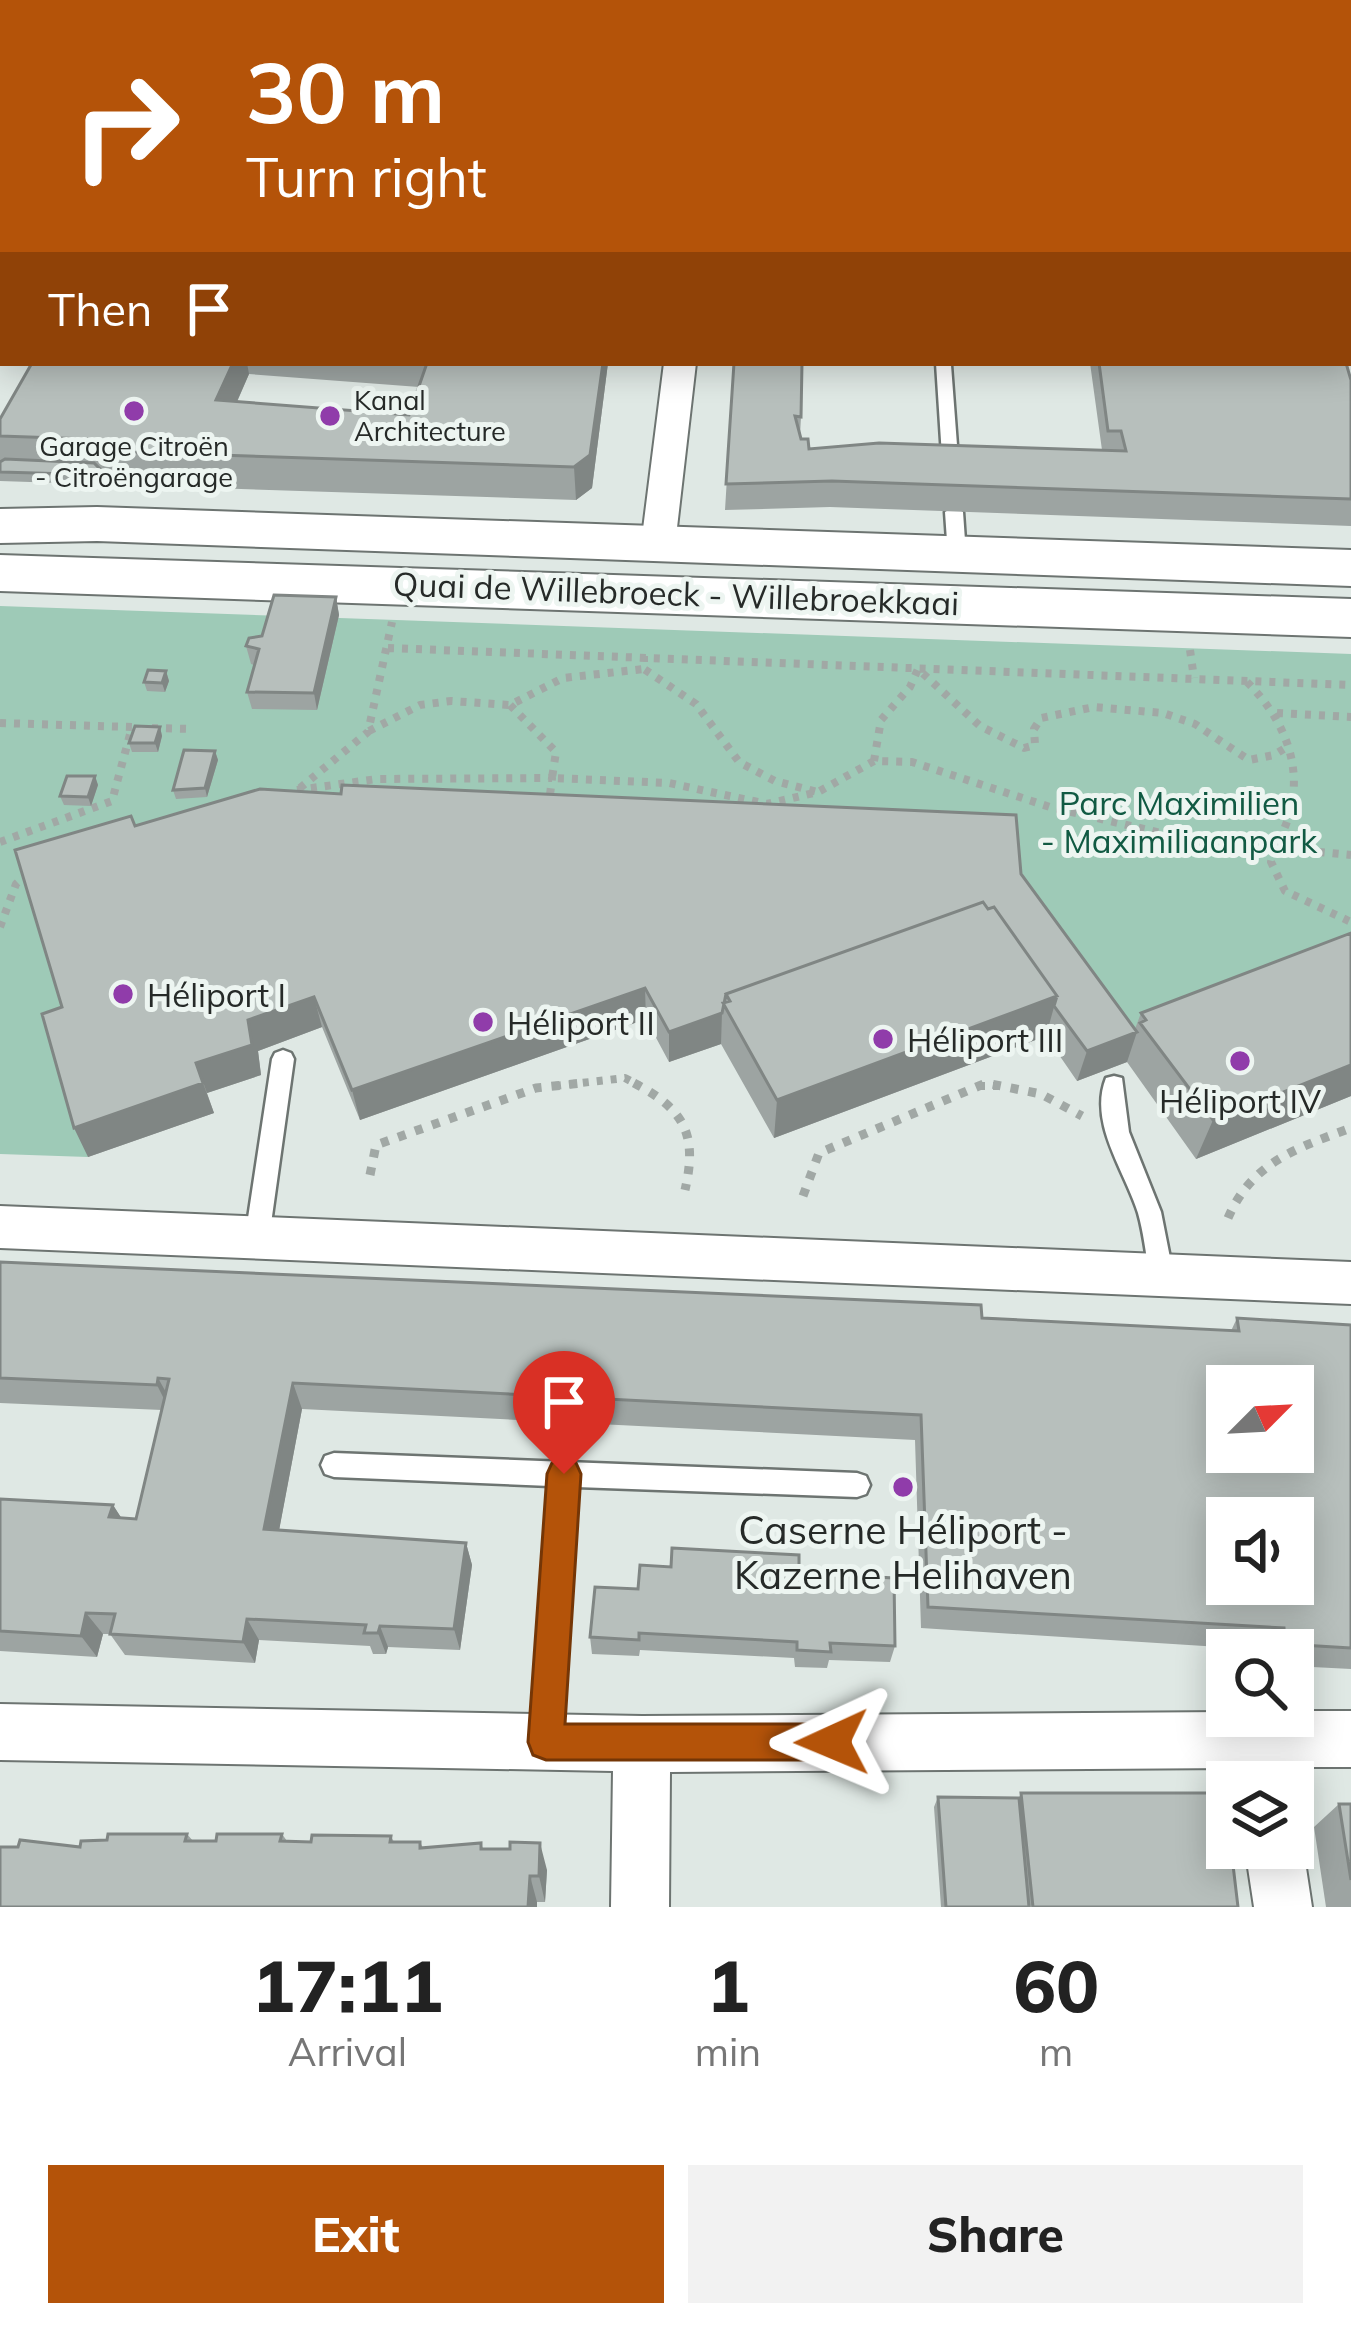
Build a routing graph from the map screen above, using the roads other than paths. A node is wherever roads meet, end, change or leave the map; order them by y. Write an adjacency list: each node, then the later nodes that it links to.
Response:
1 (680, 366): 5 (street)
2 (943, 366): 3 (lane)
3 (951, 472)
4 (0, 526): 6 (main road, Quai de Willebroeck - Willebroekkaai)
5 (658, 545): 6 (main road, Quai de Willebroeck - Willebroekkaai); 7 (main road, Quai de Willebroeck - Willebroekkaai)
6 (84, 548): 8 (main road, Quai de Willebroeck - Willebroekkaai); 9 (main road, Quai de Willebroeck - Willebroekkaai)
7 (1351, 568)
8 (0, 573)
9 (1351, 618)
10 (284, 1059): 13 (lane)
11 (1114, 1085): 14 (lane)
12 (0, 1227): 13 (street)
13 (257, 1238): 14 (street)
14 (1162, 1278): 15 (street)
15 (1351, 1283)
16 (334, 1465): 17 (lane)
17 (564, 1474): 18 (lane); 21 (lane)
18 (857, 1484)
19 (0, 1732): 21 (street)
20 (1351, 1739): 23 (street)
21 (546, 1742): 22 (street)
22 (641, 1744): 23 (street); 25 (street)
23 (1262, 1760)
24 (1277, 1869): 26 (street)
25 (640, 1907)
26 (1283, 1907)

